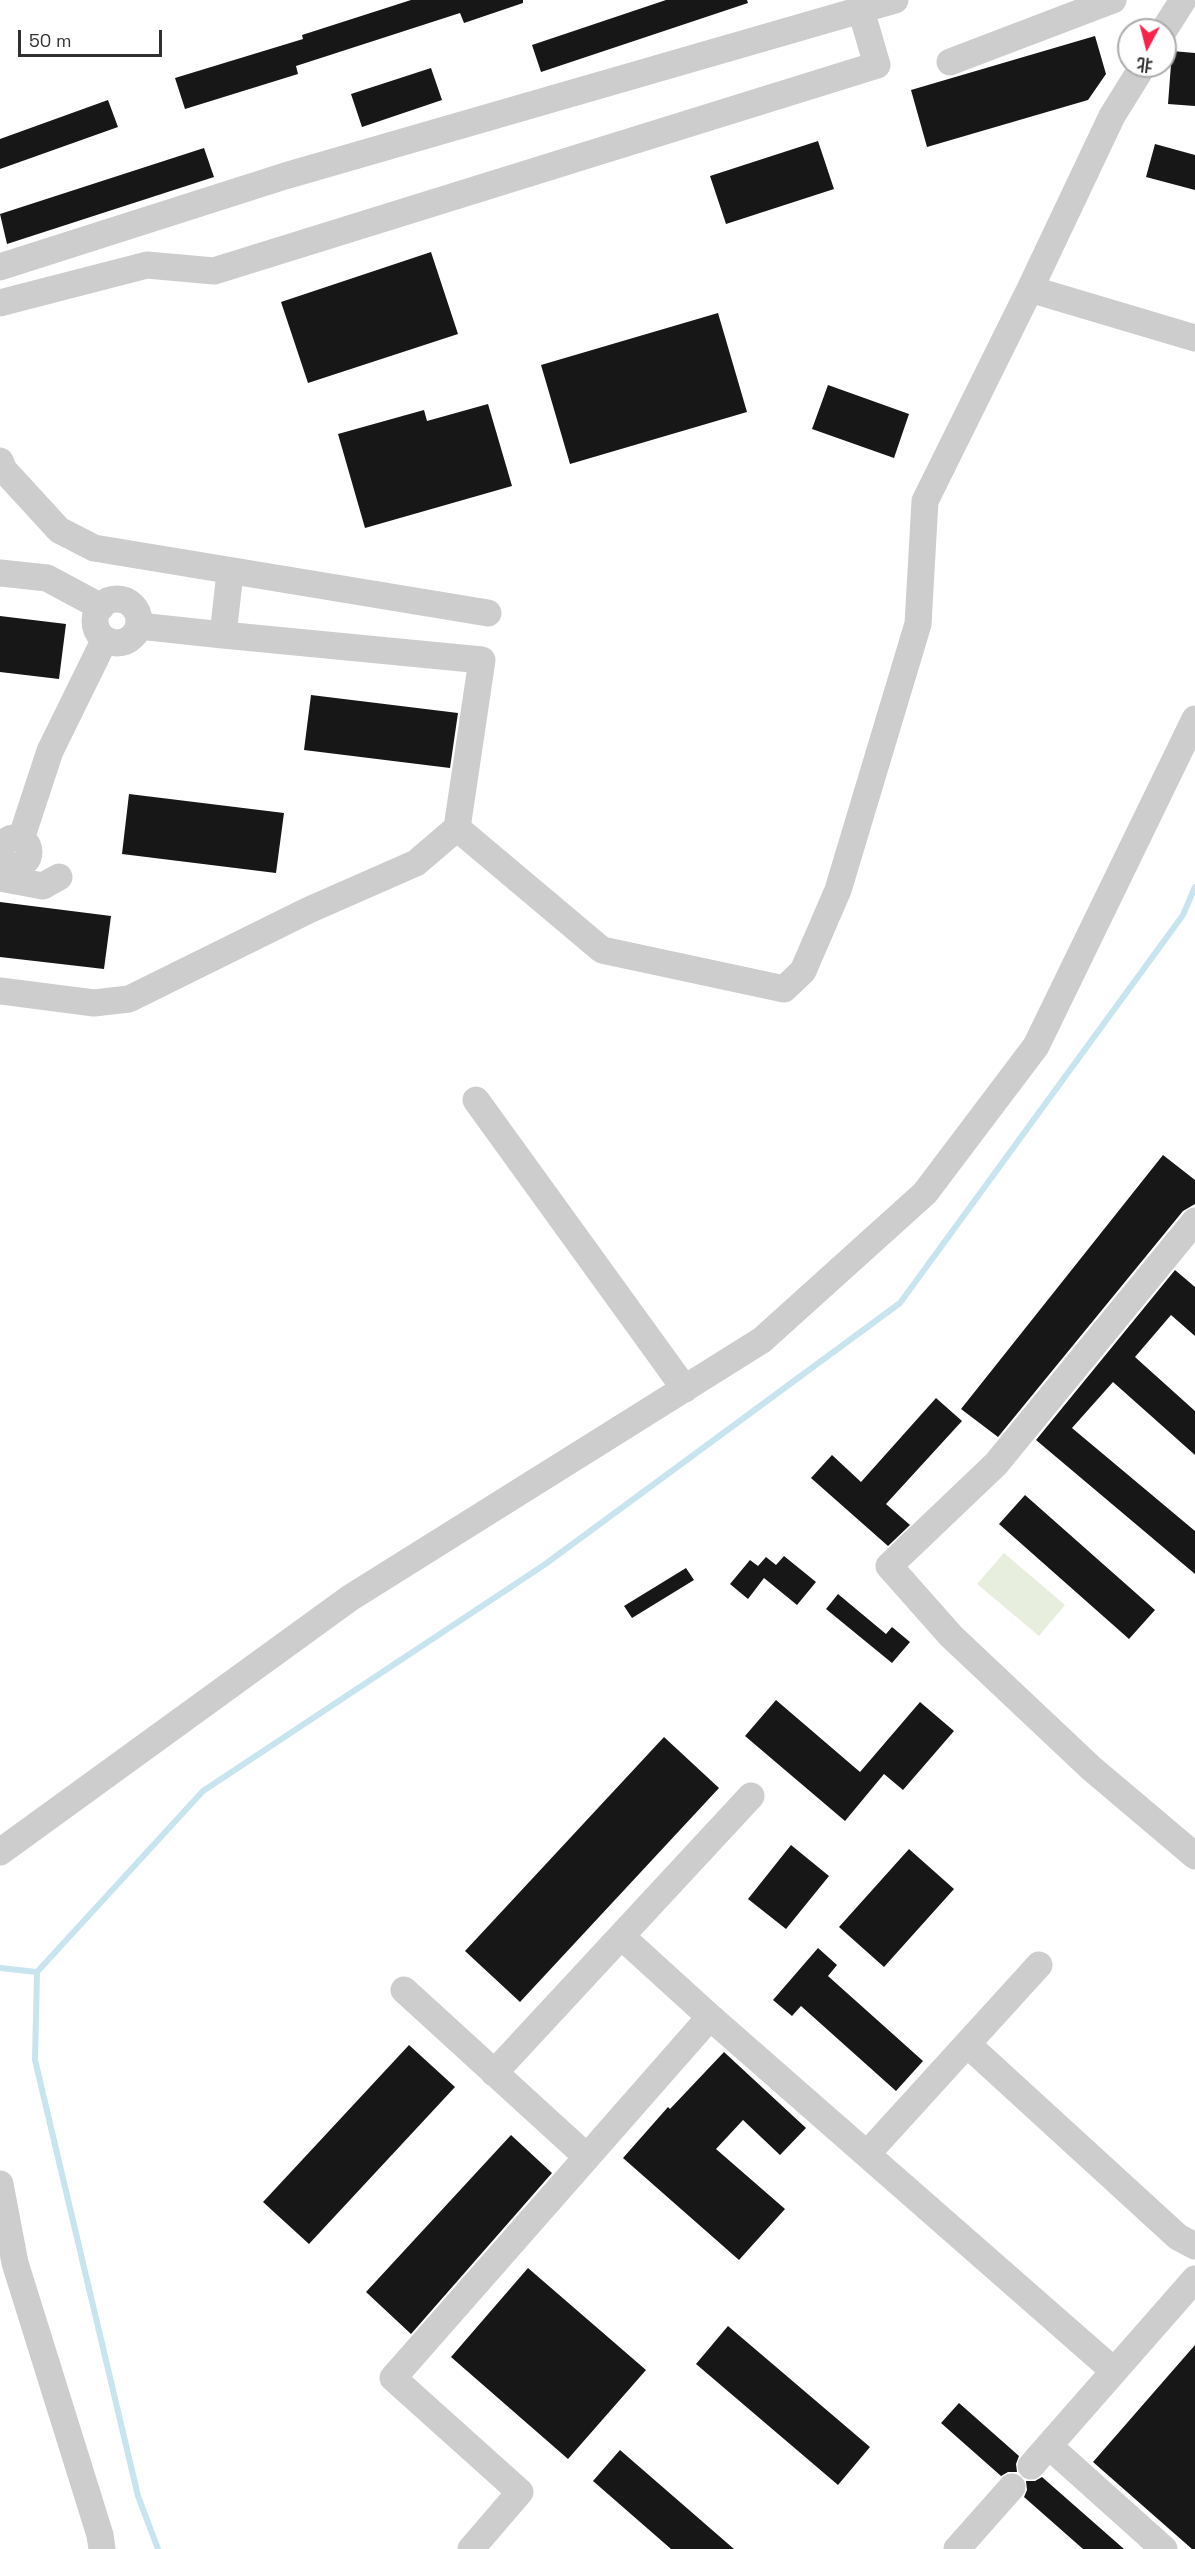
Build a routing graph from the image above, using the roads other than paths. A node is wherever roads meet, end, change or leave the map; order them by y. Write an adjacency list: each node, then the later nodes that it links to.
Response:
1 (895, 0): 4 (street)
2 (1113, 0): 6 (street)
3 (1183, 0): 5 (street)
4 (861, 10): 8 (street); 10 (street)
5 (1172, 18)
6 (950, 62)
7 (1136, 78): 9 (street)
8 (0, 267)
9 (1030, 289): 11 (street); 21 (street)
10 (0, 303)
11 (1195, 338)
12 (0, 461): 14 (street)
13 (0, 573): 15 (street)
14 (230, 573): 16 (street); 18 (street)
15 (101, 607): 17 (street); 19 (street)
16 (488, 613)
17 (139, 626): 18 (street); 19 (street)
18 (223, 635): 21 (street)
19 (105, 639): 22 (street)
20 (1195, 719): 27 (street)
21 (457, 828): 24 (street)
22 (6, 874): 23 (street)
23 (59, 877)
24 (0, 991)
25 (476, 1100): 27 (street)
26 (1195, 1221): 30 (street)
27 (685, 1389): 29 (street)
28 (751, 1796): 31 (street)
29 (0, 1852)
30 (1195, 1856)
31 (621, 1936): 34 (street); 36 (street)
32 (1039, 1965): 35 (street)
33 (404, 1990): 36 (street)
34 (710, 2017): 37 (street); 38 (street)
35 (967, 2044): 37 (street); 40 (street)
36 (494, 2073): 38 (street)
37 (867, 2154): 42 (street)
38 (587, 2157): 47 (street)
39 (0, 2184): 46 (street)
40 (1195, 2246)
41 (1195, 2279): 42 (street)
42 (1114, 2371): 43 (street)
43 (1049, 2446): 44 (street); 49 (street)
44 (1031, 2466)
45 (1012, 2487): 48 (street)
46 (102, 2549)
47 (471, 2549)
48 (957, 2549)
49 (1164, 2549)

